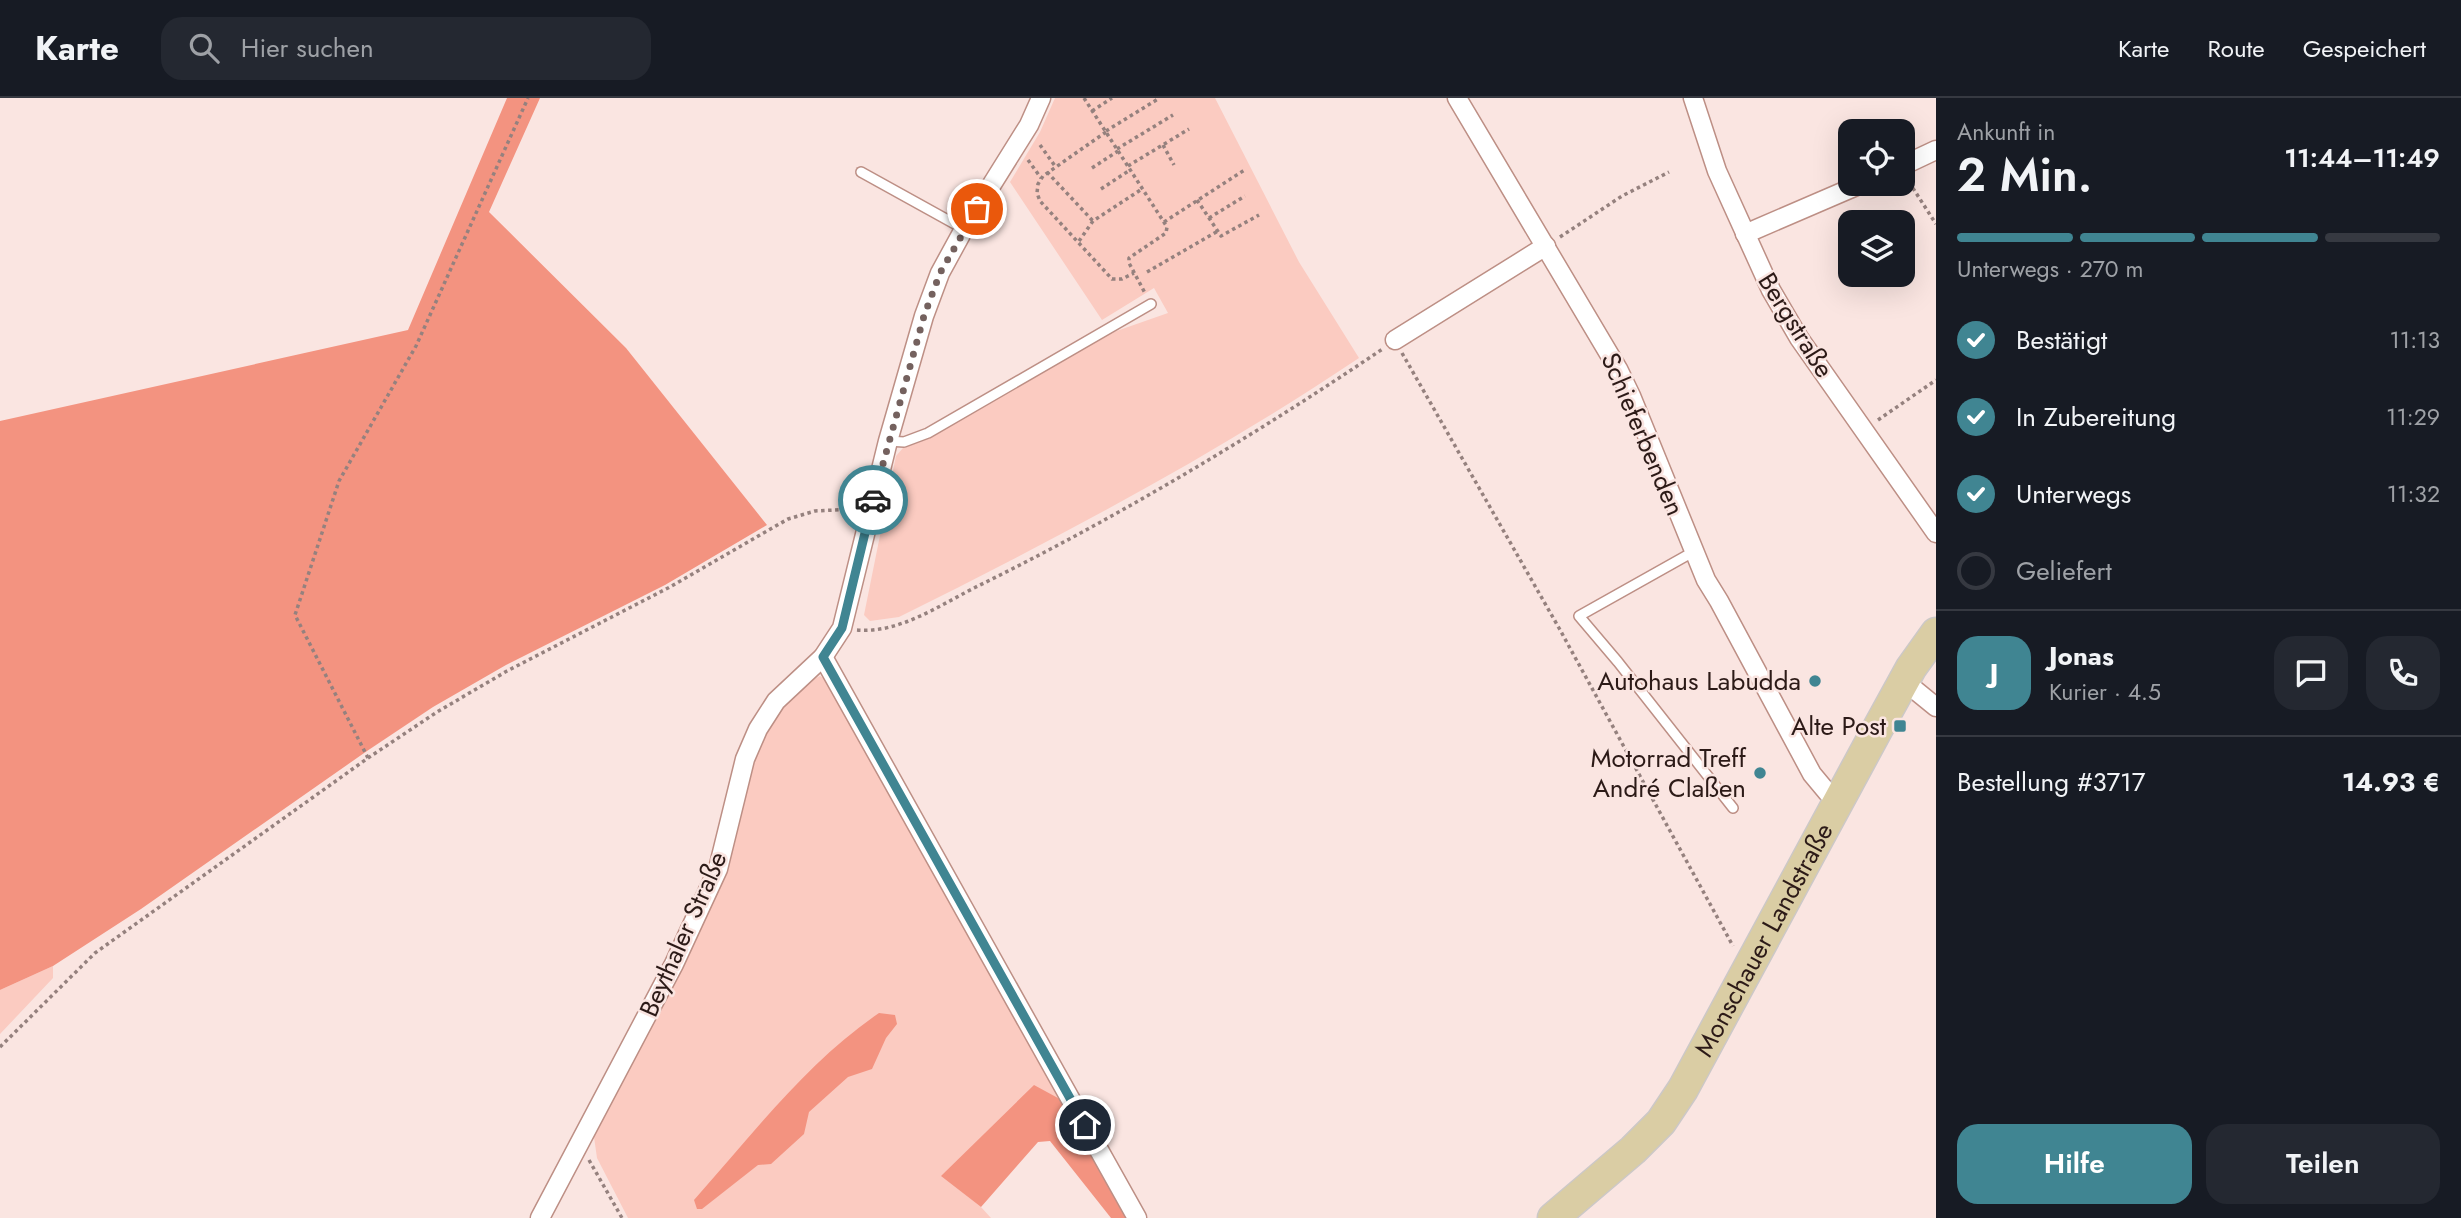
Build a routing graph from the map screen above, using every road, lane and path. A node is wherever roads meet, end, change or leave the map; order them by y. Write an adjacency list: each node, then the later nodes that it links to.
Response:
1 (528, 98): 58 (path)
2 (1041, 98): 38 (street, Beythaler Straße)
3 (1084, 98): 8 (path)
4 (1112, 98): 8 (path)
5 (1457, 98): 42 (street, Schieferbenden)
6 (1693, 98): 40 (street, Bergstraße)
7 (1158, 99): 11 (path)
8 (1092, 111): 11 (path)
9 (1173, 115): 14 (path)
10 (1189, 129): 13 (path)
11 (1106, 131): 14 (path); 18 (path)
12 (1040, 145): 18 (path)
13 (1163, 145): 17 (path); 21 (path)
14 (1117, 150): 20 (path); 21 (path)
15 (1936, 150): 19 (street)
16 (1027, 160): 26 (path)
17 (1174, 165)
18 (1055, 166): 24 (path)
19 (1915, 167)
20 (1091, 168)
21 (1129, 168): 27 (path); 28 (path)
22 (1246, 169): 32 (path)
23 (861, 172): 38 (lane)
24 (1047, 172): 26 (path); 35 (path)
25 (1669, 172): 42 (path)
26 (1041, 178): 41 (path)
27 (1101, 188)
28 (1142, 189): 35 (path); 36 (path)
29 (1915, 189): 37 (path)
30 (1838, 194): 40 (street)
31 (1245, 196): 34 (path)
32 (1197, 200): 34 (path); 36 (path)
33 (1259, 215): 39 (path)
34 (1209, 218): 39 (path)
35 (1093, 221): 41 (path)
36 (1164, 222): 44 (path)
37 (1936, 224)
38 (964, 229): 49 (street, Beythaler Straße)
39 (1218, 231): 43 (path)
40 (1745, 234): 48 (street, Bergstraße)
41 (1079, 241): 44 (path)
42 (1546, 246): 46 (street); 52 (street, Schieferbenden)
43 (1147, 272)
44 (1134, 273): 45 (path)
45 (1151, 304): 49 (lane)
46 (1395, 340): 53 (path); 61 (path)
47 (1936, 380): 48 (path)
48 (1864, 429): 51 (street, Bergstraße)
49 (888, 441): 50 (street, Beythaler Straße)
50 (870, 511): 53 (street, Beythaler Straße); 58 (path)
51 (1936, 533)
52 (1693, 552): 59 (street, Schieferbenden); 60 (lane)
53 (842, 628): 55 (street, Beythaler Straße)
54 (1936, 634): 56 (main road, Monschauer Landstraße)
55 (823, 657): 63 (street, Beythaler Straße); 66 (street)
56 (1904, 681): 57 (street); 59 (main road, Monschauer Landstraße)
57 (1936, 707)
58 (368, 758): 62 (path)
59 (1838, 800): 61 (main road, Monschauer Landstraße)
60 (1733, 808)
61 (1747, 972): 67 (main road, Monschauer Landstraße)
62 (0, 1048)
63 (576, 1149): 64 (street, Beythaler Straße); 65 (path)
64 (540, 1218)
65 (622, 1218)
66 (1137, 1218)
67 (1553, 1218)

